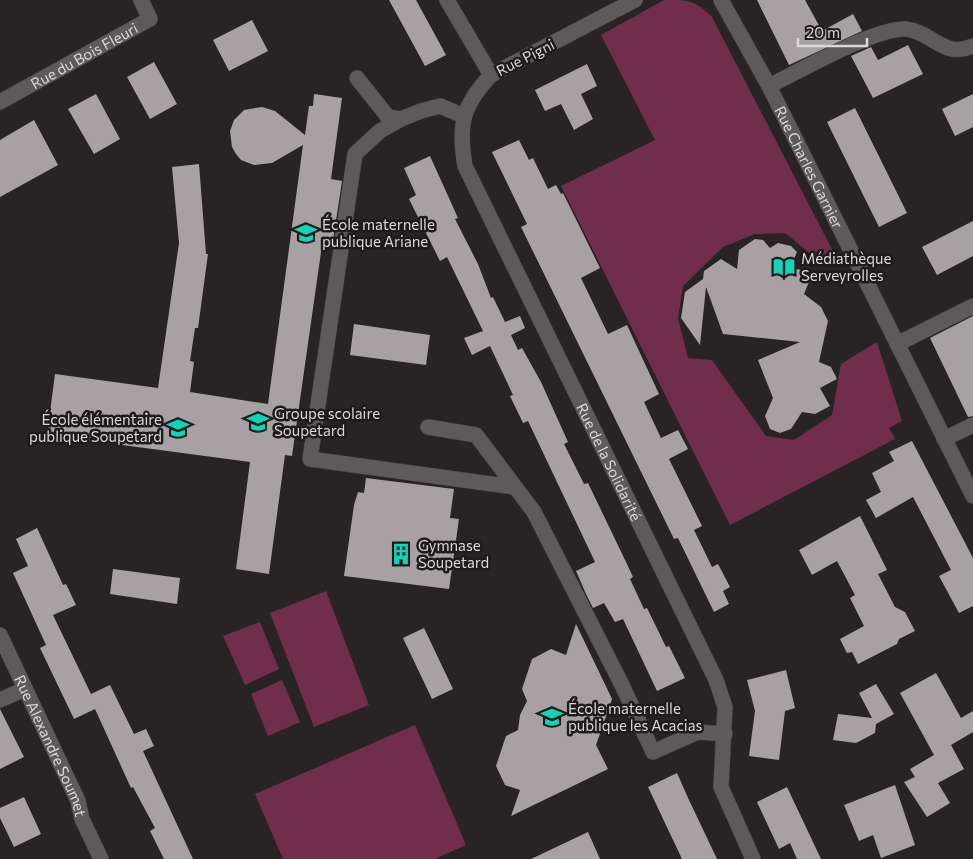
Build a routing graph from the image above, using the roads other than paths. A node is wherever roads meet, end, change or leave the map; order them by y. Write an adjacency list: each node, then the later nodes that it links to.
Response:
1 (141, 0): 9 (street, Rue du Bois Fleuri)
2 (447, 0): 6 (street, Rue Pigni)
3 (635, 0): 6 (street, Rue Pigni)
4 (721, 0): 8 (street, Rue Charles Garnier)
5 (973, 46): 8 (street)
6 (491, 75): 10 (street, Rue de la Solidarité)
7 (358, 78): 11 (street)
8 (769, 86): 13 (street, Rue Charles Garnier)
9 (0, 102)
10 (464, 116): 11 (street); 22 (street, Rue de la Solidarité)
11 (401, 120): 17 (street)
12 (973, 306): 13 (street)
13 (896, 344): 16 (street, Rue Charles Garnier)
14 (973, 425): 16 (street)
15 (428, 427): 17 (street)
16 (944, 439): 18 (street, Rue Charles Garnier)
17 (514, 487): 22 (street)
18 (973, 496)
19 (0, 635): 20 (street, Rue Alexandre Soumet)
20 (25, 689): 21 (street); 23 (street, Rue Alexandre Soumet)
21 (0, 700)
22 (725, 734): 24 (street, Rue de la Solidarité)
23 (101, 859)
24 (753, 859)

